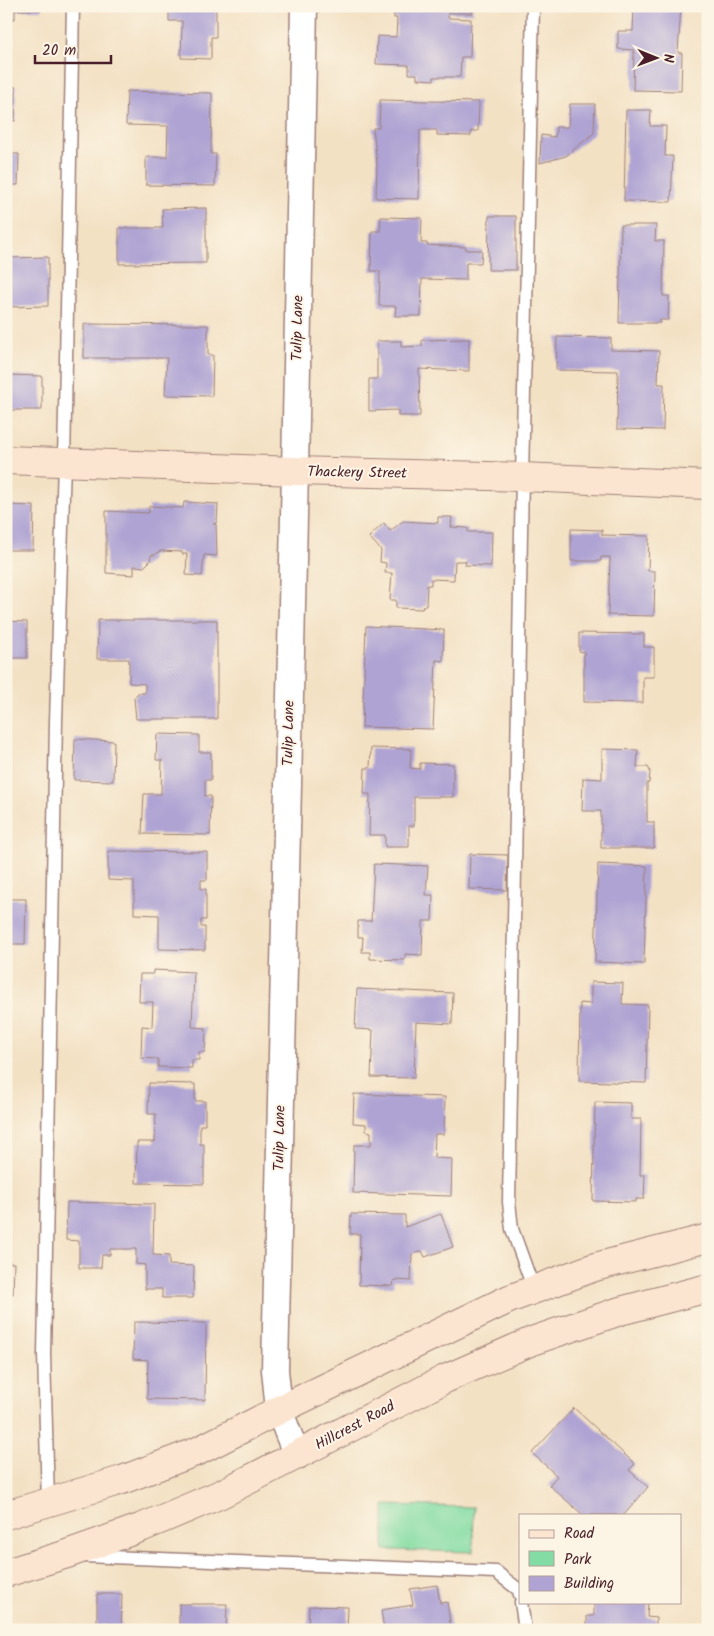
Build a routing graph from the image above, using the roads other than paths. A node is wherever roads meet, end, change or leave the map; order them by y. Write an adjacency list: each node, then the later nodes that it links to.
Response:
1 (73, 6): 5 (lane)
2 (304, 6): 6 (street, Tulip Lane)
3 (533, 6): 7 (lane)
4 (6, 460): 5 (main road, Thackery Street)
5 (64, 462): 6 (main road, Thackery Street); 14 (lane)
6 (296, 471): 7 (main road, Thackery Street); 12 (street, Tulip Lane)
7 (522, 477): 8 (main road, Thackery Street); 11 (lane)
8 (708, 484)
9 (708, 1238): 11 (main road)
10 (708, 1288): 13 (main road, Hillcrest Road)
11 (534, 1290): 12 (main road)
12 (279, 1410): 13 (street, Tulip Lane); 14 (main road)
13 (297, 1456): 16 (main road, Hillcrest Road)
14 (48, 1503): 15 (main road)
15 (6, 1515)
16 (64, 1555): 17 (main road, Hillcrest Road); 18 (lane)
17 (6, 1573)
18 (519, 1590)
19 (521, 1604): 20 (lane)
20 (525, 1630)

